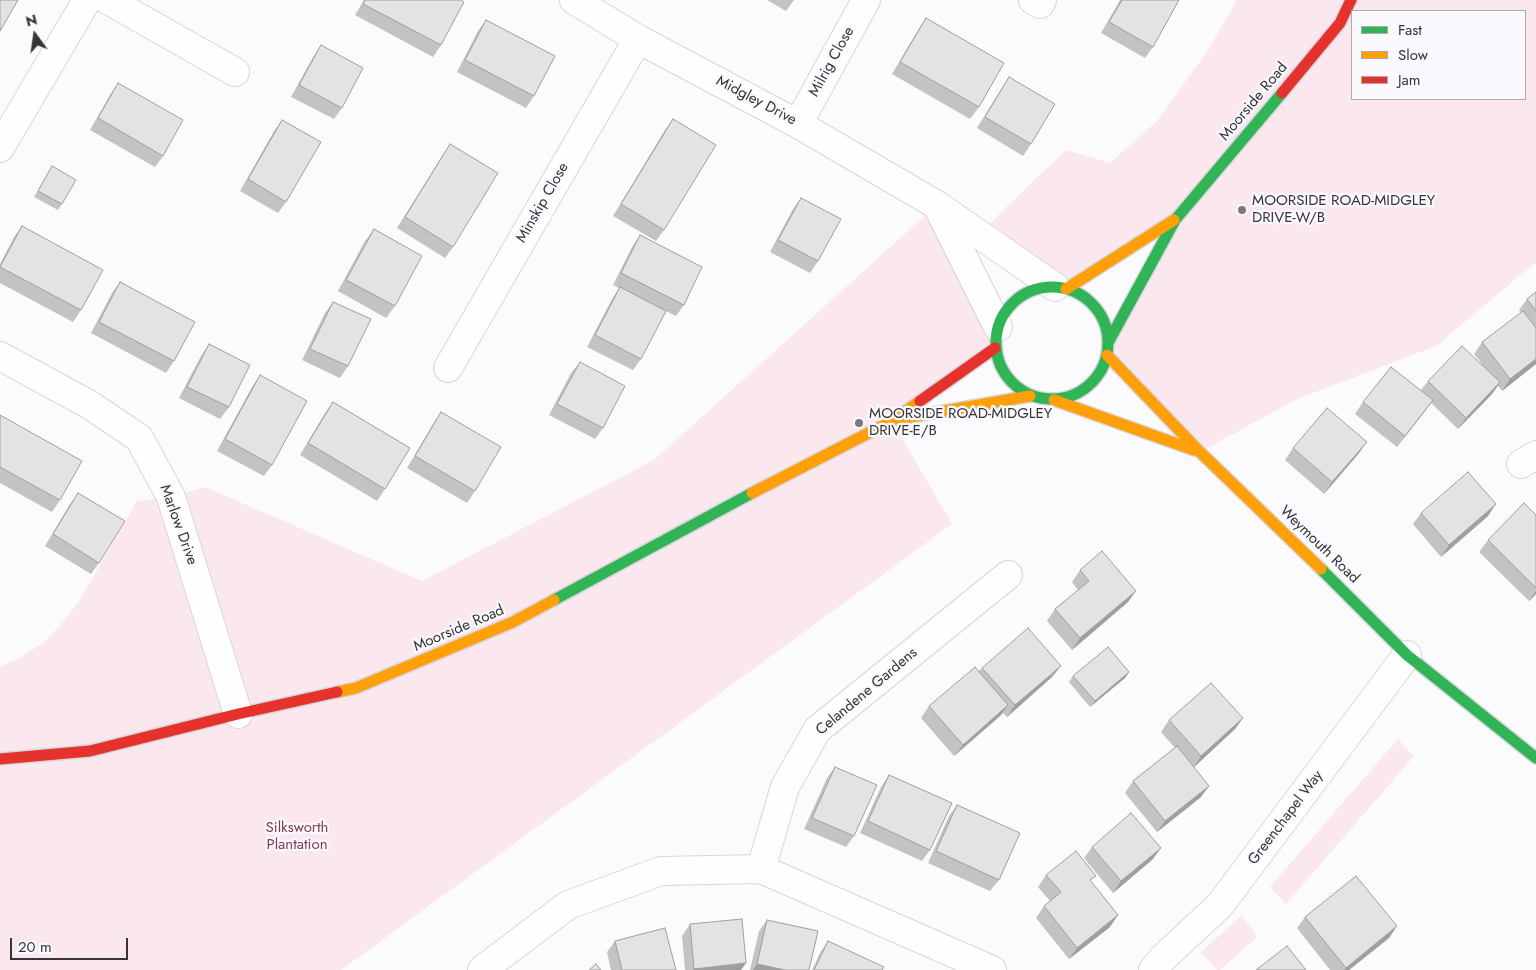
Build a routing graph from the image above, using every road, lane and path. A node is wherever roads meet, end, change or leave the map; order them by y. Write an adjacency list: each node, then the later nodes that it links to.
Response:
1 (87, 0): 11 (street)
2 (108, 0): 9 (street)
3 (574, 0): 8 (street, Midgley Drive)
4 (866, 0): 10 (street, Milrig Close)
5 (1033, 0): 6 (street)
6 (1042, 0)
7 (1350, 0): 13 (street, Moorside Road)
8 (638, 39): 10 (street, Midgley Drive); 19 (street, Minskip Close)
9 (235, 72)
10 (798, 124): 12 (street, Midgley Drive)
11 (0, 148)
12 (937, 205): 14 (street, Midgley Drive); 15 (street)
13 (1175, 220): 14 (street, Moorside Road); 16 (street, Moorside Road)
14 (1060, 288): 15 (street, Moorside Road); 16 (street, Moorside Road)
15 (997, 337): 20 (street, Moorside Road); 22 (street)
16 (1109, 342): 17 (street, Moorside Road)
17 (1107, 355): 21 (street, Moorside Road); 23 (street)
18 (0, 356): 26 (street, Marlow Drive)
19 (448, 368)
20 (1030, 396): 21 (street, Moorside Road); 22 (street)
21 (1054, 400): 23 (street, Weymouth Road)
22 (892, 420): 26 (street, Moorside Road)
23 (1200, 452): 25 (street, Weymouth Road)
24 (1008, 575): 29 (street, Celandene Gardens)
25 (1407, 655): 27 (street, Weymouth Road); 32 (street, Greenchapel Way)
26 (238, 714): 28 (street, Moorside Road)
27 (1536, 758)
28 (0, 759)
29 (761, 869): 30 (street); 31 (street)
30 (482, 970)
31 (992, 970)
32 (1153, 970)

